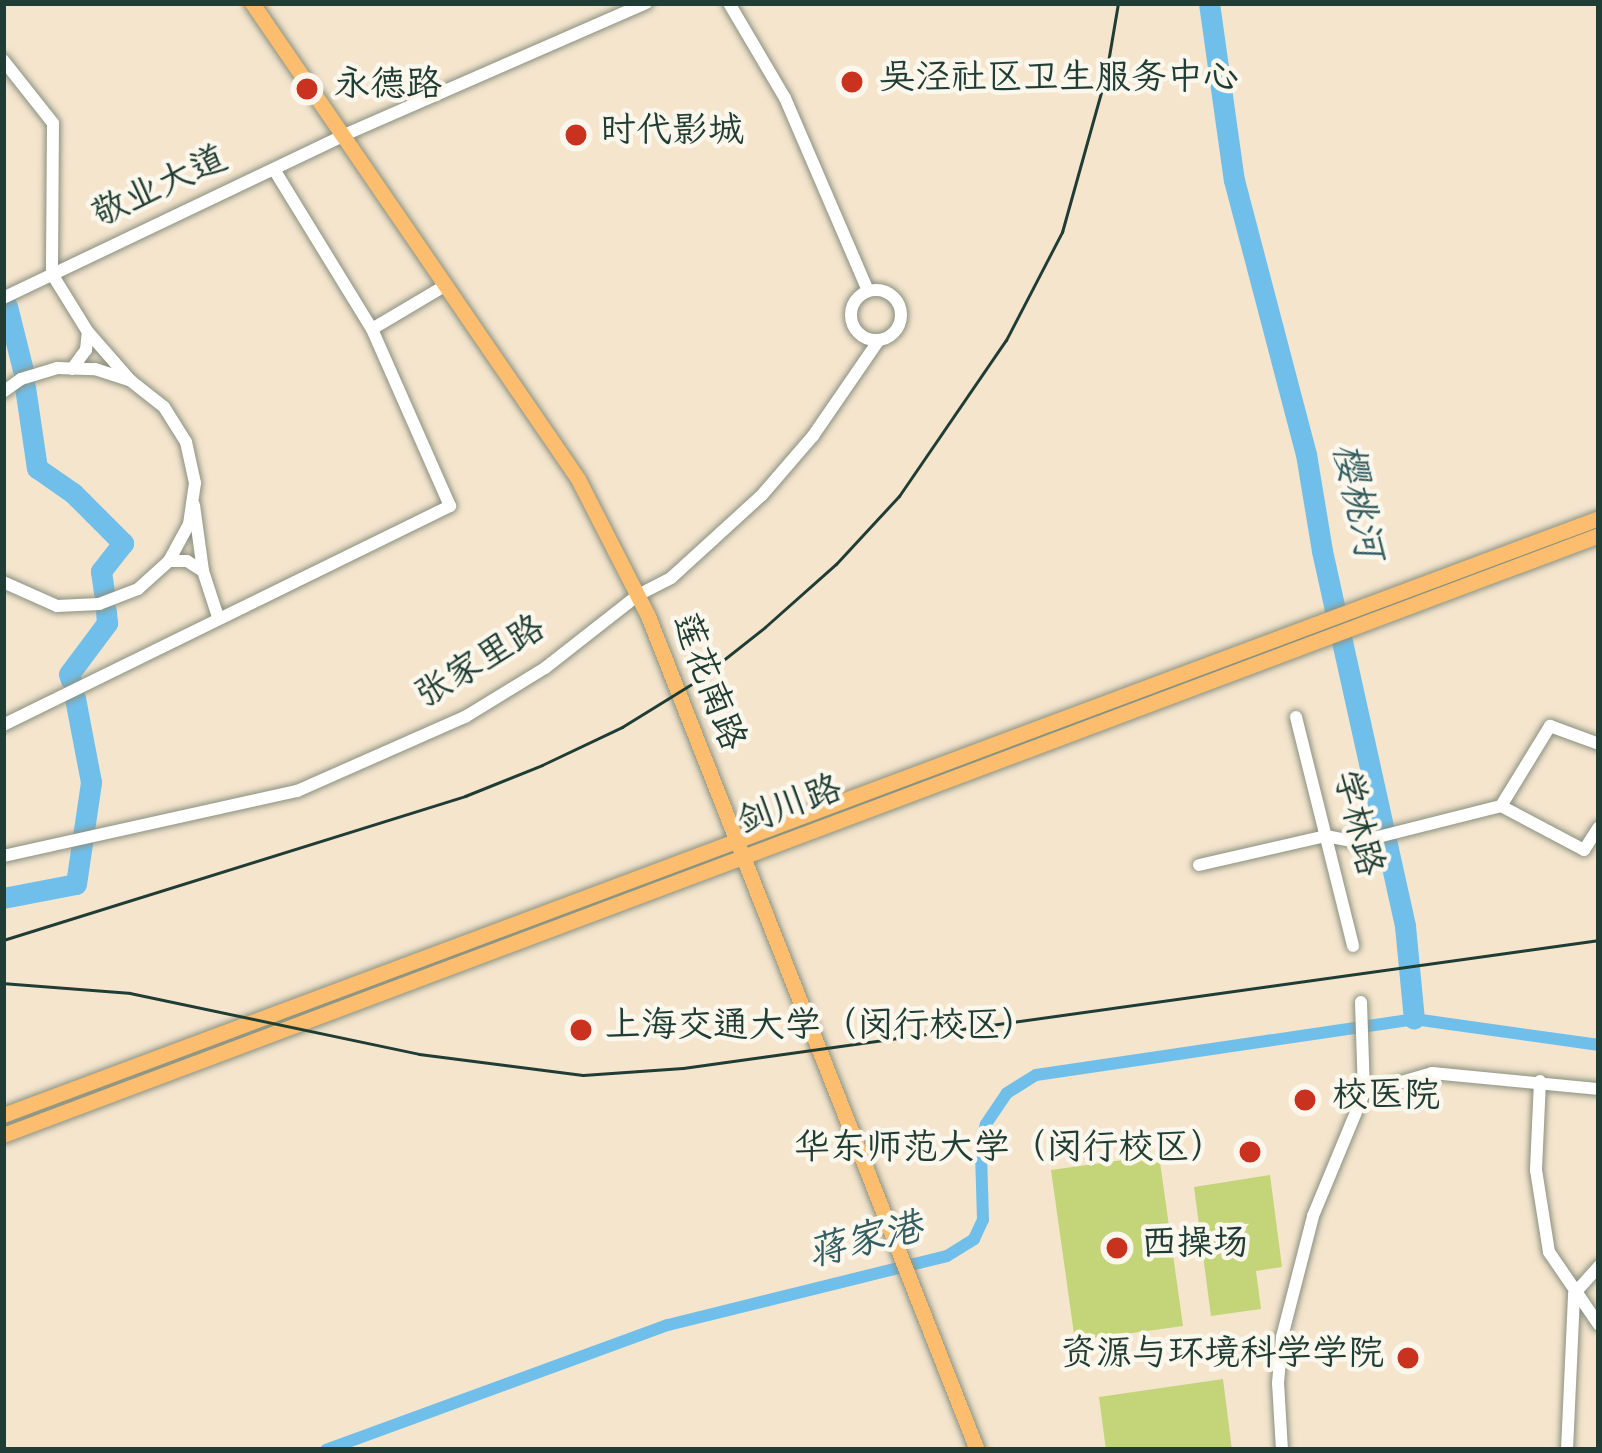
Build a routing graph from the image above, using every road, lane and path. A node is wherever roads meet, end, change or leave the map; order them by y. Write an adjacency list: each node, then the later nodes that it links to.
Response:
1 (252, 3): 5 (main road, 莲花南路)
2 (646, 3): 5 (street)
3 (729, 3): 9 (street)
4 (3, 60): 7 (street)
5 (344, 135): 6 (street, 敬业大道); 8 (main road, 莲花南路)
6 (275, 171): 7 (street, 敬业大道); 11 (street)
7 (52, 274): 10 (street, 敬业大道); 12 (street)
8 (446, 285): 11 (street); 23 (main road, 莲花南路)
9 (868, 291): 13 (street); 13 (street)
10 (3, 298)
11 (372, 328): 24 (street)
12 (88, 332): 14 (street); 15 (street)
13 (878, 340): 23 (street, 张家里路)
14 (72, 369): 15 (street); 16 (street)
15 (131, 381): 17 (street)
16 (3, 392)
17 (192, 498): 20 (street); 21 (street)
18 (1599, 518): 31 (main road, 剑川路)
19 (1599, 535): 33 (main road, 剑川路)
20 (169, 561): 21 (street); 22 (street)
21 (203, 571): 24 (street)
22 (3, 583)
23 (638, 595): 31 (main road, 莲花南路); 32 (street, 张家里路)
24 (218, 617): 26 (street)
25 (1296, 717): 30 (street, 学林路)
26 (3, 724)
27 (1599, 744): 28 (street)
28 (1501, 806): 29 (street); 30 (street)
29 (1599, 827)
30 (1326, 836): 34 (street); 35 (street, 学林路)
31 (734, 842): 33 (main road, 莲花南路); 40 (main road, 剑川路)
32 (3, 856)
33 (741, 859): 41 (main road, 剑川路); 45 (main road, 莲花南路)
34 (1199, 865)
35 (1353, 946)
36 (1361, 1003): 39 (street)
37 (1540, 1081): 38 (street); 39 (street); 43 (street)
38 (1599, 1089)
39 (1364, 1093): 46 (street)
40 (3, 1114)
41 (3, 1135)
42 (1599, 1266): 43 (street)
43 (1574, 1294): 44 (street); 47 (street)
44 (1599, 1325)
45 (977, 1450)
46 (1282, 1450)
47 (1567, 1450)

